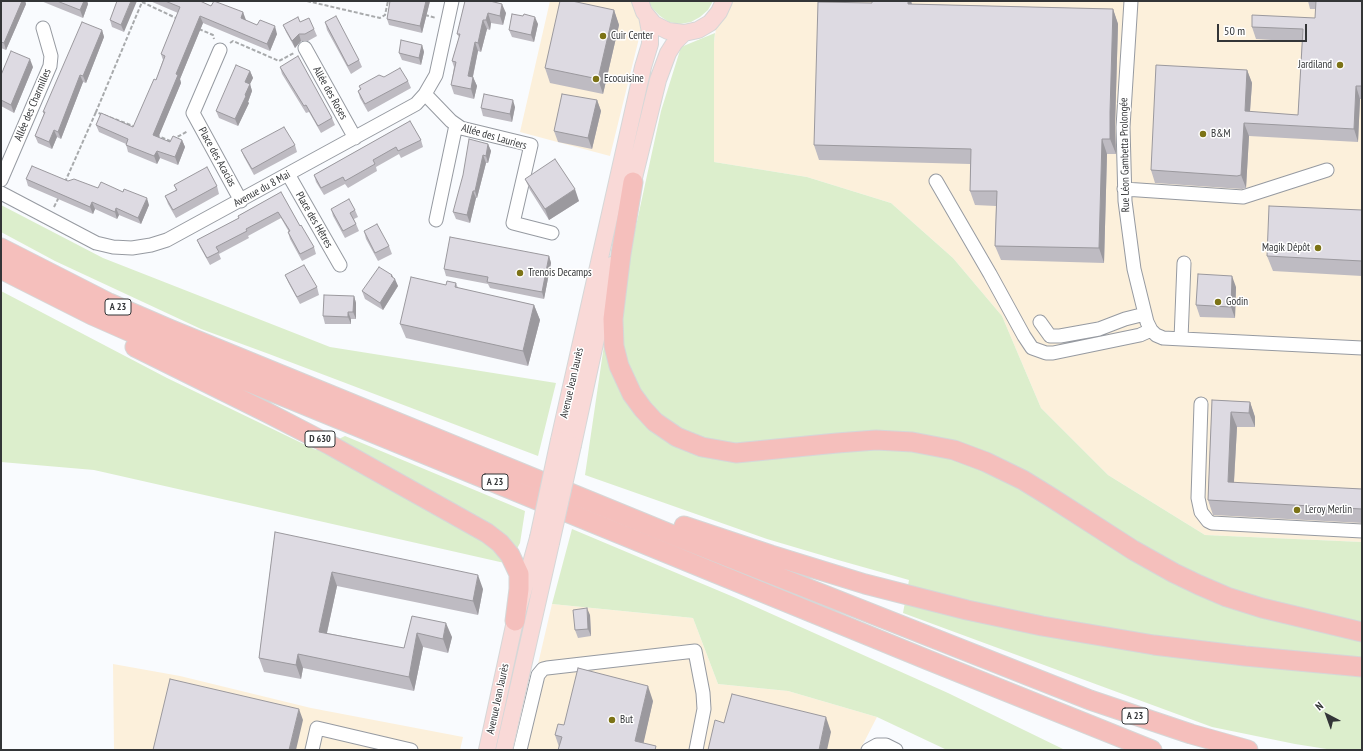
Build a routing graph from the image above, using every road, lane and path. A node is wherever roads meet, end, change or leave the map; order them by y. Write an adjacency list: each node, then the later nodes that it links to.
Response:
1 (307, 1): 2 (path)
2 (388, 1)
3 (452, 1): 11 (street, Avenue du 8 Mai)
4 (640, 1): 9 (main road)
5 (724, 1): 14 (main road)
6 (1131, 1): 30 (street, Rue Léon Gambetta Prolongée)
7 (142, 2): 10 (path); 18 (path)
8 (425, 15): 11 (path)
9 (647, 16): 14 (main road); 48 (main road, Avenue Jean Jaurès / D 630)
10 (178, 19)
11 (448, 20): 17 (street, Avenue du 8 Mai)
12 (43, 28): 26 (street, Allée des Charmilles)
13 (199, 29): 16 (path)
14 (684, 33): 28 (main road, Avenue Jean Jaurès / D 630)
15 (304, 48): 16 (path); 23 (street, Allée des Roses)
16 (220, 50): 19 (street, Place des Acacias)
17 (425, 94): 20 (street, Allée des Lauriers); 23 (street, Avenue du 8 Mai)
18 (96, 112): 21 (path); 29 (path)
19 (199, 124): 22 (path); 33 (street, Place des Acacias)
20 (456, 125): 35 (street); 36 (street, Allée des Lauriers)
21 (141, 129)
22 (156, 135)
23 (355, 138): 25 (street, Avenue du 8 Mai)
24 (1328, 170): 30 (street)
25 (288, 174): 33 (street, Avenue du 8 Mai); 39 (street, Place des Hêtres)
26 (1, 180)
27 (936, 181): 44 (street)
28 (633, 182): 48 (main road, Avenue Jean Jaurès / D 630); 53 (highway)
29 (65, 183)
30 (1124, 189): 42 (street, Rue Léon Gambetta Prolongée)
31 (62, 190): 34 (path)
32 (1, 193): 34 (street, Avenue du 8 Mai)
33 (241, 201): 34 (street, Avenue du 8 Mai)
34 (49, 219)
35 (436, 220)
36 (552, 233)
37 (1, 248): 49 (highway, A 23)
38 (1184, 263): 45 (street)
39 (340, 265)
40 (1, 269): 41 (highway, A 23)
41 (64, 301): 52 (highway, D 630); 55 (highway, A 23)
42 (1145, 314): 43 (street); 44 (street, Rue Léon Gambetta Prolongée)
43 (1040, 322)
44 (1151, 330): 45 (street)
45 (1181, 339): 46 (street)
46 (1362, 348)
47 (1201, 404): 50 (street)
48 (566, 442): 51 (main road, Avenue Jean Jaurès / D 630, bridge)
49 (561, 488): 54 (highway); 66 (highway, A 23)
50 (1362, 531)
51 (544, 540): 52 (main road, Avenue Jean Jaurès / D 630); 59 (main road, Avenue Jean Jaurès / D 630)
52 (515, 621): 58 (main road, Avenue Jean Jaurès / D 630)
53 (1362, 632)
54 (1362, 667)
55 (1007, 692): 64 (highway); 65 (highway, A 23)
56 (312, 750): 57 (street)
57 (411, 750)
58 (487, 750)
59 (504, 750)
60 (520, 750): 61 (street)
61 (696, 750)
62 (868, 750): 63 (street)
63 (896, 750)
64 (1118, 750)
65 (1152, 750)
66 (1248, 750)

